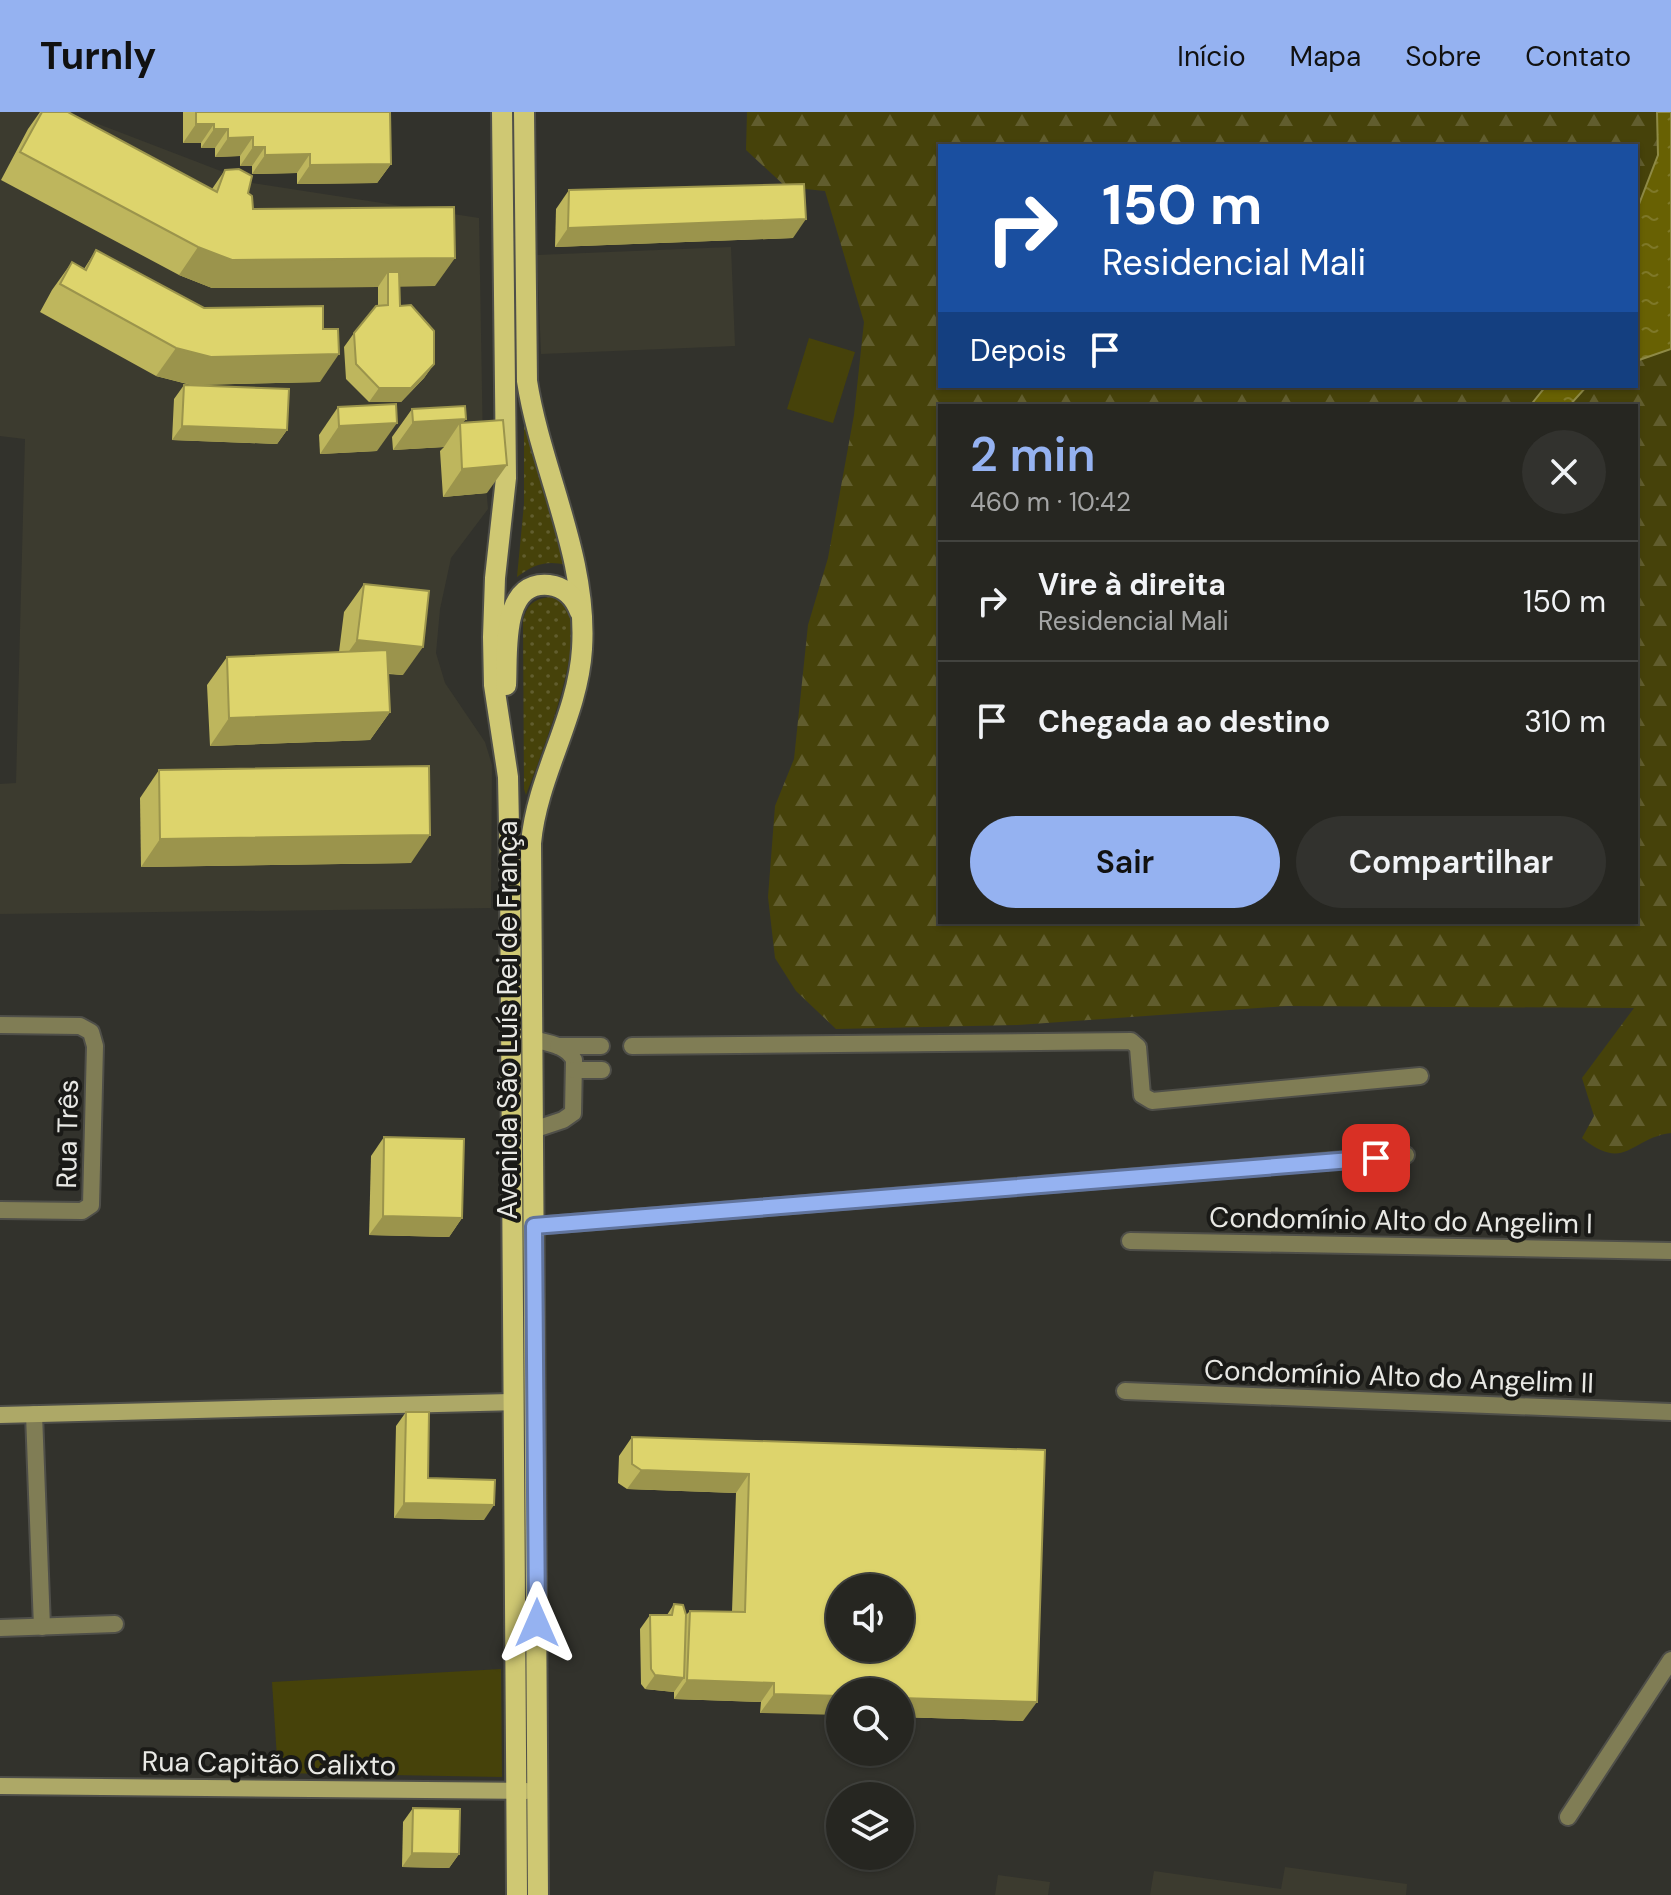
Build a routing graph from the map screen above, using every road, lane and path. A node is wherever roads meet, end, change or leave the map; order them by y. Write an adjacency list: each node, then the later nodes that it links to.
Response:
1 (502, 112): 4 (main road, Avenida São Luís Rei de França)
2 (524, 112): 3 (main road, Avenida São Luís Rei de França)
3 (582, 620): 4 (main road); 6 (main road, Avenida São Luís Rei de França)
4 (503, 741): 20 (main road, Avenida São Luís Rei de França)
5 (0, 1025): 15 (street, Rua Três)
6 (532, 1039): 7 (street); 13 (main road, Avenida São Luís Rei de França)
7 (557, 1046): 8 (street); 10 (street)
8 (601, 1046)
9 (632, 1046): 12 (street)
10 (574, 1070): 11 (street); 13 (street)
11 (602, 1070)
12 (1420, 1076)
13 (533, 1130): 16 (main road, Avenida São Luís Rei de França)
14 (1406, 1155): 16 (street)
15 (0, 1210)
16 (534, 1226): 29 (main road, Avenida São Luís Rei de França)
17 (1130, 1241): 18 (street, Condomínio Alto do Angelim I)
18 (1671, 1251)
19 (1125, 1391): 21 (street, Condomínio Alto do Angelim II)
20 (515, 1402): 22 (street); 29 (main road, Avenida São Luís Rei de França)
21 (1671, 1412)
22 (34, 1414): 23 (street); 25 (street)
23 (0, 1415)
24 (115, 1624): 25 (street)
25 (42, 1627): 26 (street)
26 (0, 1628)
27 (1671, 1660): 30 (street)
28 (0, 1786): 29 (street, Rua Capitão Calixto)
29 (527, 1791): 31 (main road, Avenida São Luís Rei de França); 32 (main road, Avenida São Luís Rei de França)
30 (1568, 1817)
31 (517, 1895)
32 (538, 1895)

